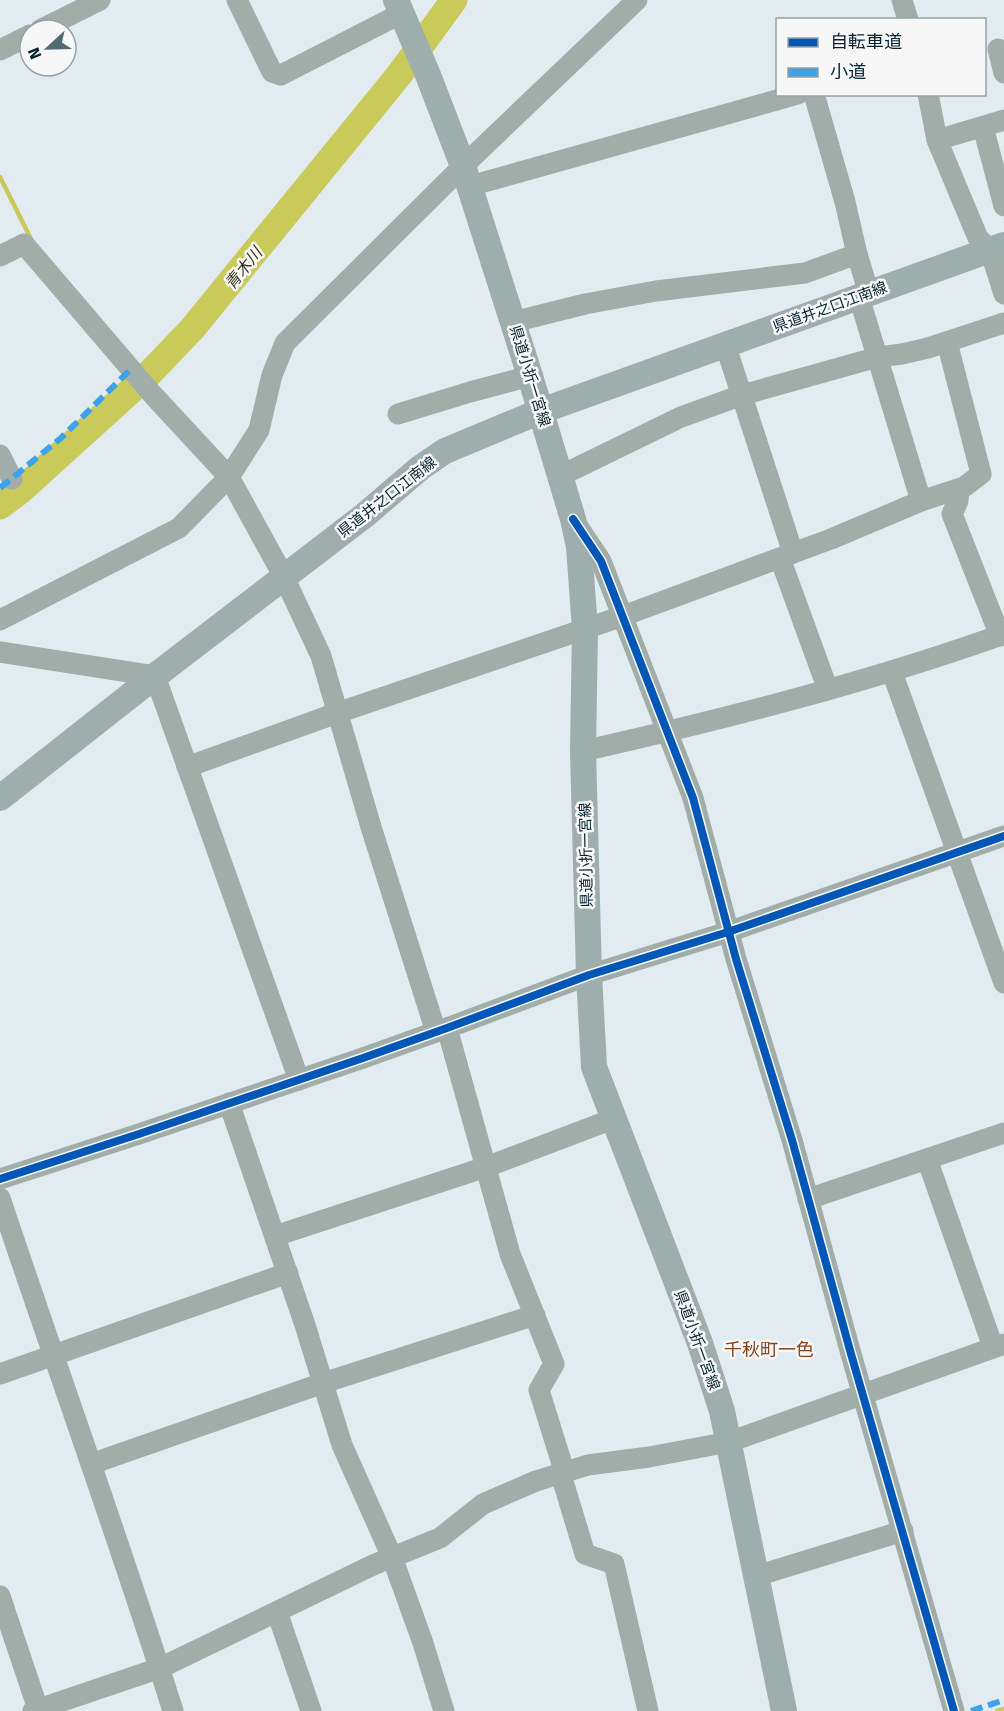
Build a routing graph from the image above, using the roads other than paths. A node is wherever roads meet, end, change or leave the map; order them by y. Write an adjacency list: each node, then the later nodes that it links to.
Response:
1 (100, 0): 6 (street)
2 (237, 0): 5 (street)
3 (637, 0): 18 (street)
4 (902, 0): 7 (street)
5 (402, 13): 18 (main road, 県道小折一宮線)
6 (64, 18)
7 (907, 18)
8 (18, 41): 9 (street)
9 (0, 50)
10 (995, 50): 11 (street)
11 (1004, 73)
12 (790, 96): 18 (street)
13 (815, 96): 21 (street)
14 (928, 96): 17 (street)
15 (1004, 120): 16 (street)
16 (983, 127): 17 (street); 19 (street)
17 (937, 140): 20 (street)
18 (466, 176): 25 (main road, 県道小折一宮線); 36 (street)
19 (1004, 206)
20 (997, 248): 23 (street); 24 (main road, 県道井之口江南線)
21 (857, 254): 24 (street); 25 (street)
22 (0, 256): 36 (street)
23 (1004, 294)
24 (864, 295): 28 (main road, 県道井之口江南線); 29 (street)
25 (513, 322): 30 (main road, 県道小折一宮線)
26 (1004, 323): 27 (street)
27 (947, 342): 29 (street); 38 (street)
28 (725, 344): 31 (street); 32 (main road, 県道井之口江南線)
29 (878, 357): 31 (street); 39 (street)
30 (530, 376): 32 (main road, 県道小折一宮線); 33 (street)
31 (742, 395): 35 (street); 41 (street)
32 (541, 411): 35 (main road, 県道小折一宮線); 42 (main road, 県道井之口江南線)
33 (398, 414)
34 (0, 455): 37 (street)
35 (560, 476): 40 (main road, 県道小折一宮線)
36 (229, 477): 42 (street); 44 (street)
37 (12, 479)
38 (959, 489): 39 (street); 46 (street)
39 (921, 501): 41 (street)
40 (573, 519): 43 (street); 45 (main road, 県道小折一宮線)
41 (786, 555): 43 (street); 50 (street)
42 (285, 577): 49 (main road, 県道井之口江南線); 51 (street)
43 (623, 616): 45 (street); 52 (street)
44 (0, 620)
45 (585, 629): 51 (street); 53 (main road, 県道小折一宮線)
46 (1002, 635): 48 (street)
47 (0, 652): 49 (street)
48 (892, 672): 50 (street); 57 (street)
49 (155, 676): 54 (street); 55 (main road, 県道井之口江南線)
50 (828, 690): 52 (street)
51 (337, 713): 54 (street); 61 (street)
52 (668, 732): 53 (street); 58 (street)
53 (583, 751): 59 (main road, 県道小折一宮線)
54 (187, 767): 62 (street)
55 (0, 798)
56 (1004, 836): 57 (street)
57 (957, 852): 58 (street); 60 (street)
58 (729, 932): 59 (street); 70 (street)
59 (589, 975): 61 (street); 64 (main road, 県道小折一宮線)
60 (1004, 983)
61 (442, 1030): 62 (street); 67 (street)
62 (299, 1080): 63 (street)
63 (229, 1103): 68 (street); 71 (street)
64 (613, 1119): 67 (street); 79 (main road, 県道小折一宮線)
65 (1004, 1133): 66 (street)
66 (927, 1159): 70 (street); 74 (street)
67 (486, 1167): 71 (street); 73 (street)
68 (0, 1179)
69 (0, 1198): 75 (street)
70 (808, 1199): 78 (street)
71 (275, 1236): 72 (street)
72 (288, 1273): 75 (street); 77 (street)
73 (535, 1315): 77 (street); 81 (street)
74 (999, 1346): 78 (street)
75 (53, 1357): 76 (street); 80 (street)
76 (0, 1374)
77 (323, 1383): 80 (street); 83 (street)
78 (862, 1393): 79 (street); 82 (street)
79 (729, 1442): 81 (street); 84 (main road, 県道小折一宮線)
80 (91, 1464): 87 (street)
81 (562, 1472): 83 (street); 92 (street)
82 (903, 1532): 84 (street); 94 (street)
83 (393, 1557): 86 (street); 91 (street)
84 (756, 1576): 93 (main road, 県道小折一宮線)
85 (0, 1596): 88 (street)
86 (277, 1612): 87 (street); 90 (street)
87 (160, 1668): 88 (street); 89 (street)
88 (35, 1710)
89 (174, 1711)
90 (311, 1711)
91 (444, 1711)
92 (648, 1711)
93 (784, 1711)
94 (954, 1711)

